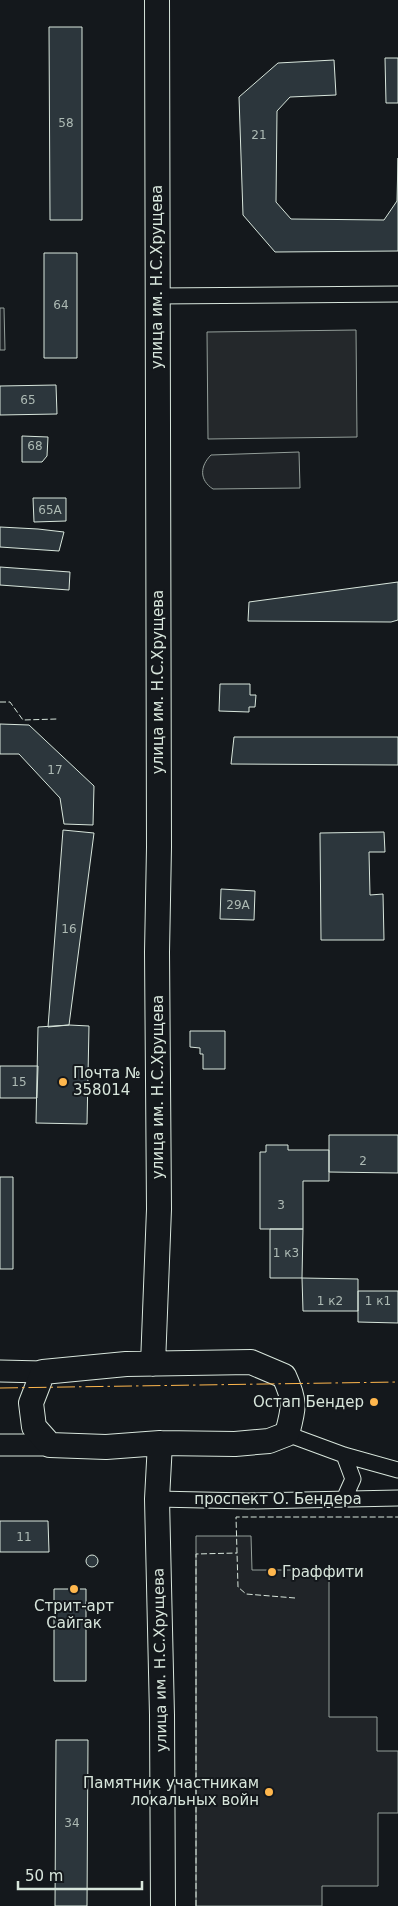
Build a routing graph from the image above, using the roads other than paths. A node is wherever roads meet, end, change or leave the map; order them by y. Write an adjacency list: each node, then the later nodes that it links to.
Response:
1 (158, 0): 3 (main road, улица им. Н.С.Хрущева)
2 (398, 294): 3 (street)
3 (157, 296): 4 (main road, улица им. Н.С.Хрущева)
4 (153, 1364): 6 (main road); 7 (main road)
5 (0, 1371): 6 (main road)
6 (43, 1372): 10 (main road)
7 (287, 1434): 8 (main road); 11 (street)
8 (160, 1443): 10 (main road); 15 (main road, улица им. Н.С.Хрущева)
9 (0, 1445): 10 (main road)
10 (50, 1445)
11 (344, 1455): 12 (street); 14 (street)
12 (398, 1470)
13 (398, 1498): 14 (street, проспект О. Бендера)
14 (344, 1499): 15 (street, проспект О. Бендера)
15 (157, 1500): 16 (main road, улица им. Н.С.Хрущева)
16 (163, 1906)

